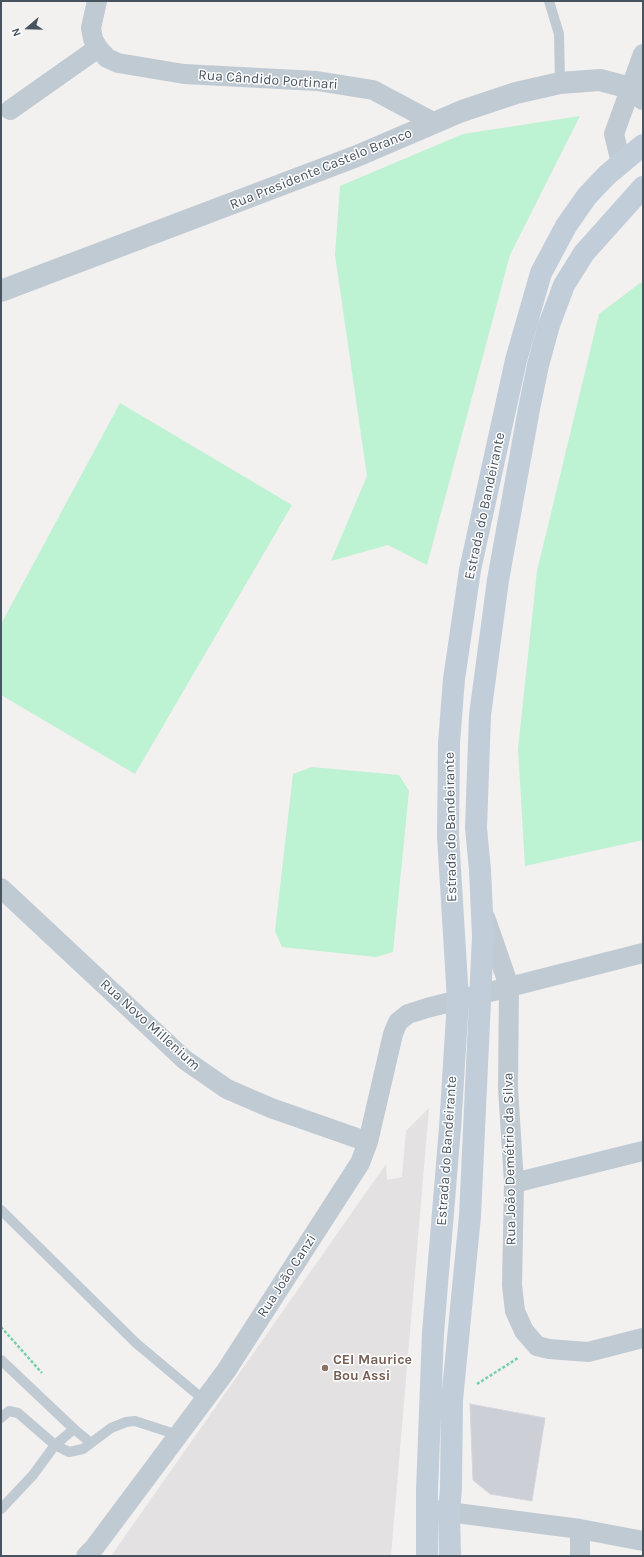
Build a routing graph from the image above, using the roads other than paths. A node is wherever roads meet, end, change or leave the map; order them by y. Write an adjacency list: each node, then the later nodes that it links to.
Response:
1 (97, 1): 3 (street, Rua Cândido Portinari)
2 (549, 1): 5 (lane)
3 (98, 48): 7 (street); 8 (street, Rua Cândido Portinari)
4 (643, 54): 6 (street)
5 (560, 84): 6 (street, Rua Presidente Castelo Branco); 8 (street, Rua Presidente Castelo Branco)
6 (636, 94): 10 (street)
7 (10, 110)
8 (435, 123): 12 (street, Rua Presidente Castelo Branco)
9 (643, 145): 10 (main road, Estrada do Bandeirante)
10 (621, 163): 18 (main road, Estrada do Bandeirante)
11 (643, 187): 14 (main road, Estrada do Bandeirante)
12 (1, 291)
13 (1, 888): 19 (street, Rua Novo Millenium)
14 (483, 910): 16 (street, Rua João Demétrio da Silva); 17 (main road, Estrada do Bandeirante)
15 (643, 953): 16 (street, Rua João Canzi)
16 (508, 986): 17 (street, Rua João Canzi); 21 (street, Rua João Demétrio da Silva)
17 (480, 993): 18 (street, Rua João Canzi); 33 (main road, Estrada do Bandeirante)
18 (458, 1000): 19 (street, Rua João Canzi); 32 (main road, Estrada do Bandeirante)
19 (368, 1142): 25 (street, Rua João Canzi)
20 (643, 1151): 21 (street)
21 (514, 1183): 23 (street, Rua João Demétrio da Silva)
22 (1, 1210): 25 (lane)
23 (643, 1338)
24 (1, 1360): 27 (lane)
25 (204, 1400): 28 (street, Rua João Canzi)
26 (1, 1418): 30 (lane)
27 (74, 1429): 29 (lane); 30 (lane)
28 (178, 1435): 29 (lane); 36 (street, Rua João Canzi)
29 (91, 1443): 30 (lane)
30 (56, 1445): 31 (lane)
31 (1, 1509)
32 (427, 1509): 33 (street); 37 (main road, Estrada do Bandeirante)
33 (449, 1512): 34 (street); 38 (main road, Estrada do Bandeirante)
34 (580, 1530): 35 (street); 39 (street)
35 (643, 1541)
36 (86, 1556)
37 (427, 1556)
38 (450, 1556)
39 (580, 1556)

